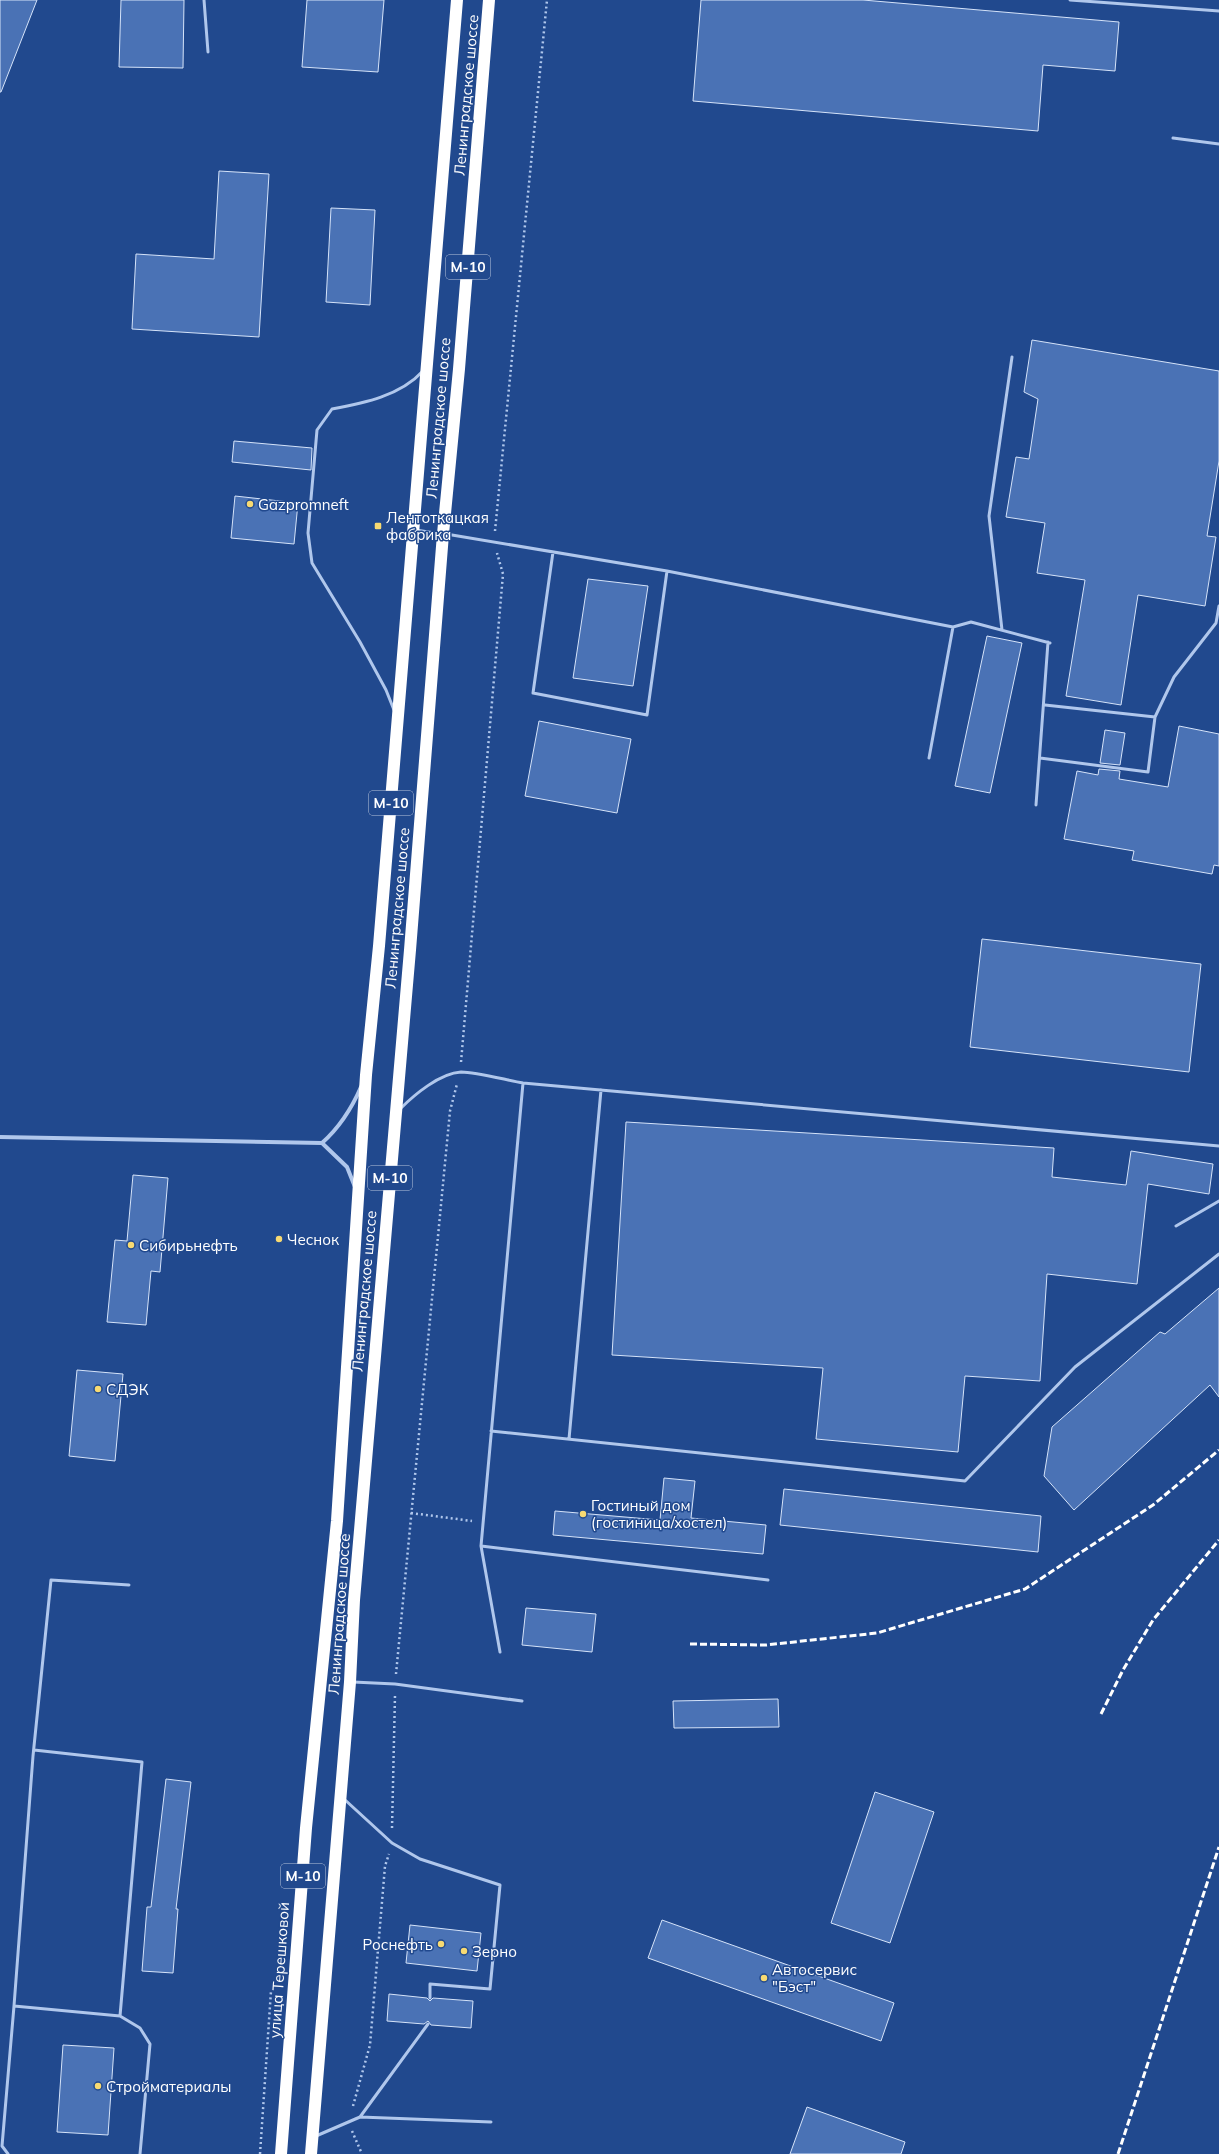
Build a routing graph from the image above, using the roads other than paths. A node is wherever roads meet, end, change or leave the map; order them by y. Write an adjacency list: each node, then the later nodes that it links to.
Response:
1 (204, 0): 6 (lane)
2 (457, 0): 10 (highway, Ленинградское шоссе / М-10)
3 (490, 0): 12 (highway, Ленинградское шоссе / М-10)
4 (1070, 0): 5 (lane)
5 (1219, 11)
6 (208, 52)
7 (1174, 138): 8 (lane)
8 (1219, 144)
9 (1012, 357): 17 (lane)
10 (428, 366): 11 (highway, Ленинградское шоссе / М-10); 20 (lane)
11 (413, 530): 12 (lane); 20 (highway, Ленинградское шоссе / М-10)
12 (443, 534): 13 (lane); 27 (highway, Ленинградское шоссе / М-10)
13 (553, 552): 14 (lane); 14 (lane)
14 (667, 571): 16 (lane)
15 (1219, 606): 19 (lane)
16 (952, 627): 17 (lane); 21 (lane)
17 (1001, 630): 18 (lane)
18 (1044, 705): 19 (lane); 22 (lane)
19 (1155, 717): 22 (lane)
20 (398, 722): 24 (highway, Ленинградское шоссе / М-10)
21 (930, 758)
22 (1040, 758): 23 (lane)
23 (1036, 805)
24 (366, 1075): 29 (street); 31 (highway, Ленинградское шоссе / М-10)
25 (522, 1083): 26 (lane); 27 (lane); 35 (lane)
26 (601, 1090): 30 (lane); 36 (lane)
27 (396, 1113): 42 (highway, Ленинградское шоссе / М-10)
28 (0, 1137): 29 (street)
29 (322, 1143): 31 (street)
30 (1219, 1146)
31 (358, 1195): 40 (highway, Ленинградское шоссе / М-10)
32 (1219, 1201): 33 (lane)
33 (1176, 1226)
34 (1219, 1254): 36 (lane)
35 (491, 1431): 36 (lane); 37 (lane)
36 (569, 1439)
37 (481, 1546): 38 (lane); 41 (lane)
38 (768, 1580)
39 (129, 1585): 44 (lane)
40 (330, 1598): 55 (highway, улица Терешковой / М-10)
41 (500, 1652)
42 (350, 1682): 43 (lane); 45 (highway, Ленинградское шоссе / М-10)
43 (522, 1701)
44 (34, 1750): 47 (lane); 48 (lane)
45 (341, 1796): 46 (lane); 52 (highway, М-10)
46 (430, 1998)
47 (14, 2006): 48 (lane); 53 (lane)
48 (120, 2016): 54 (lane)
49 (428, 2024): 50 (lane)
50 (360, 2117): 51 (lane); 52 (lane)
51 (491, 2122)
52 (312, 2137): 56 (highway, М-10)
53 (8, 2154)
54 (140, 2154)
55 (281, 2154)
56 (311, 2154)

